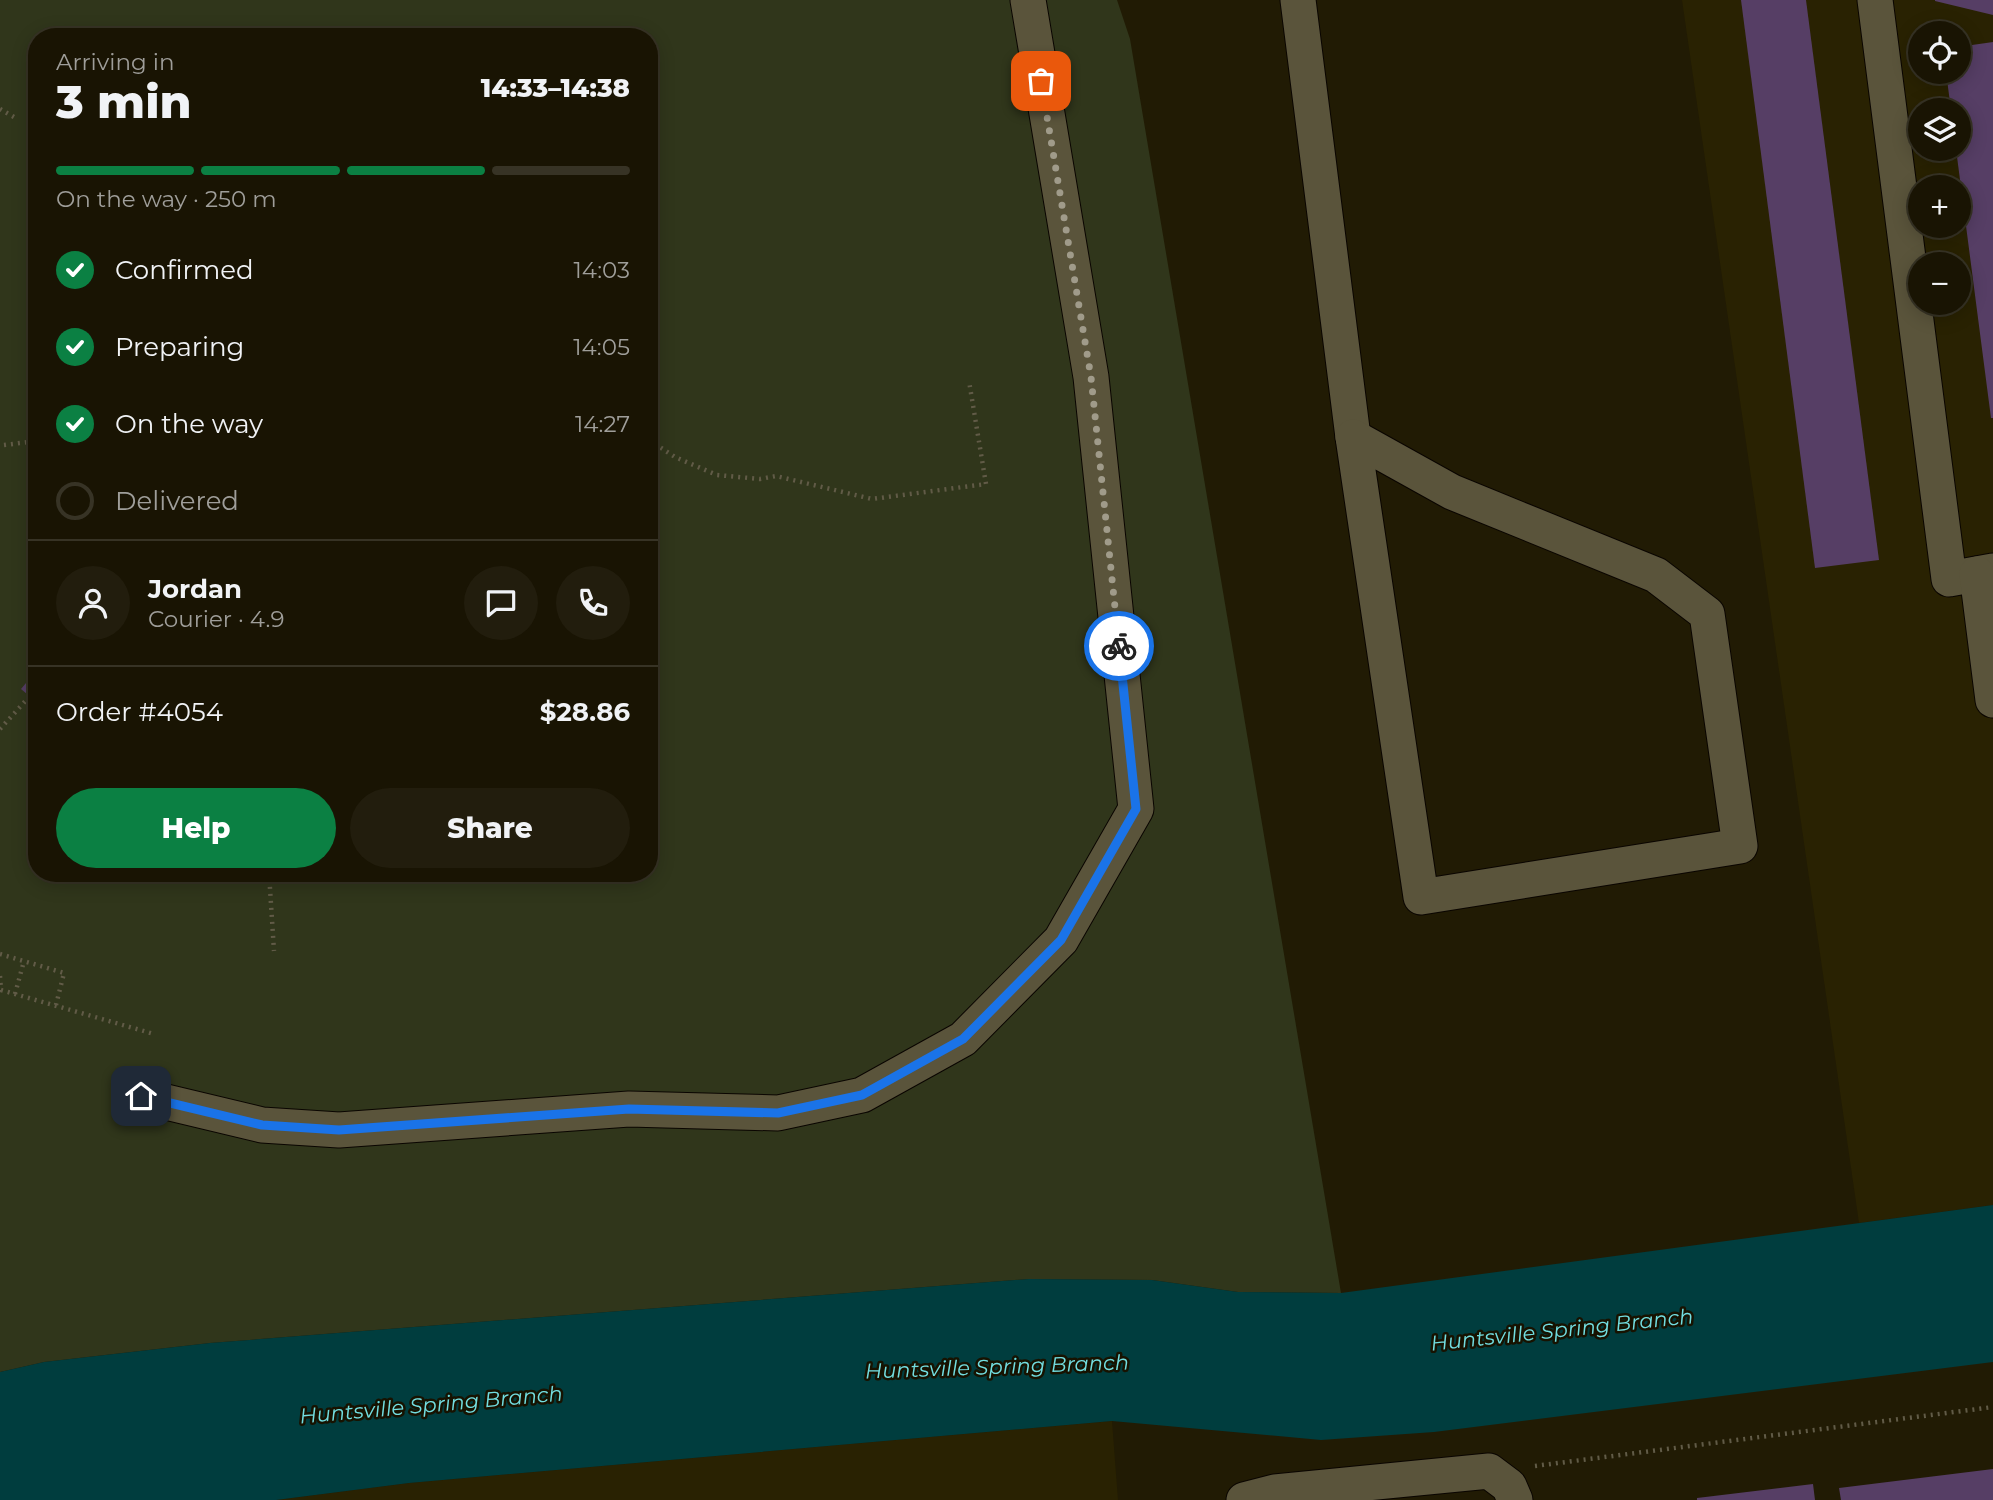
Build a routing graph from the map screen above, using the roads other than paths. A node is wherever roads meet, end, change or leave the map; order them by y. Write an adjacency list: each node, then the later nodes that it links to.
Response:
1 (1028, 0): 7 (street)
2 (1298, 0): 4 (street)
3 (1875, 0): 5 (street)
4 (1353, 437): 4 (street)
5 (1985, 573): 6 (street)
6 (1993, 700)
7 (141, 1096)
8 (1244, 1500): 9 (street)
9 (1515, 1500)

